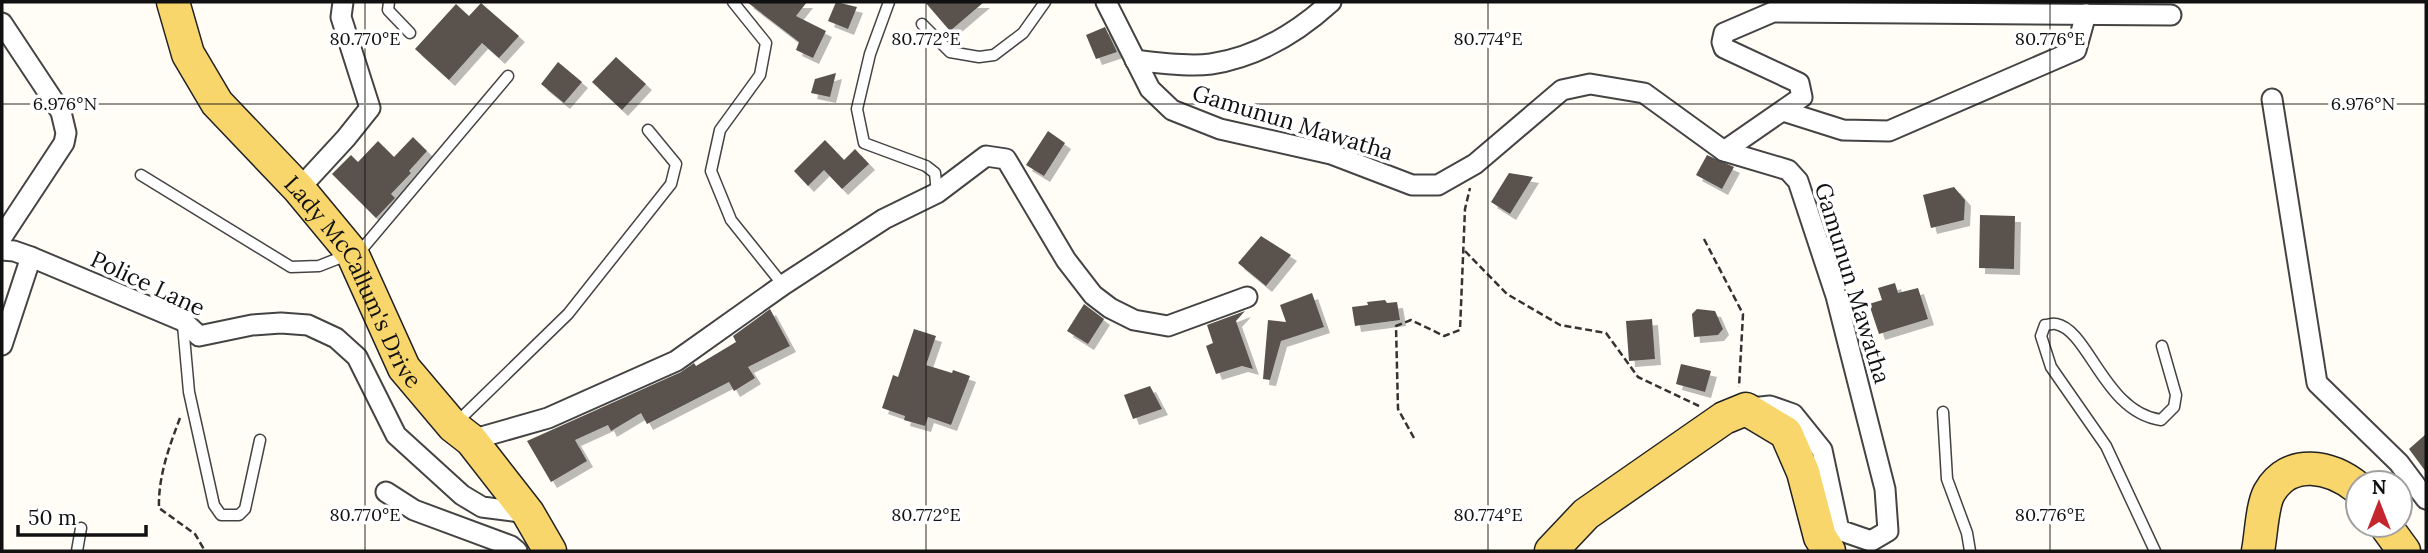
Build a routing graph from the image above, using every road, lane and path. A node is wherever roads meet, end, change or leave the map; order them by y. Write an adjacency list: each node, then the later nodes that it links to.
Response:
1 (173, 2): 22 (main road, Lady McCallum's Drive)
2 (343, 2): 22 (street)
3 (389, 2): 13 (lane)
4 (733, 2): 30 (lane)
5 (889, 2): 23 (lane)
6 (1045, 2): 12 (lane)
7 (1106, 2): 14 (street, Gamunun Mawatha)
8 (1331, 2): 14 (street)
9 (2086, 14): 10 (street); 17 (street); 17 (street)
10 (2171, 15)
11 (2, 23): 24 (street)
12 (922, 24)
13 (410, 33)
14 (1135, 60): 20 (street, Gamunun Mawatha)
15 (508, 76): 28 (lane)
16 (2273, 99): 43 (street)
17 (1783, 111): 19 (street)
18 (648, 130): 38 (lane)
19 (1724, 151): 20 (street, Gamunun Mawatha); 37 (street, Gamunun Mawatha)
20 (1475, 164): 27 (path)
21 (141, 175): 28 (lane)
22 (299, 189): 28 (main road, Lady McCallum's Drive)
23 (937, 193): 30 (street); 31 (street)
24 (2, 237)
25 (1704, 239): 37 (path)
26 (2, 250): 29 (street, Police Lane)
27 (1464, 250): 37 (path); 39 (path)
28 (353, 256): 38 (main road, Lady McCallum's Drive)
29 (31, 257): 32 (street, Police Lane); 33 (street)
30 (783, 285): 38 (street)
31 (1247, 297)
32 (183, 321): 35 (lane); 44 (street, Police Lane)
33 (2, 345)
34 (2162, 346): 53 (lane)
35 (189, 391): 40 (lane); 47 (path)
36 (1943, 412): 52 (lane)
37 (1736, 413): 50 (main road); 51 (main road)
38 (462, 433): 44 (main road, Lady McCallum's Drive)
39 (1414, 438)
40 (260, 440)
41 (2344, 481): 54 (main road)
42 (386, 492): 48 (street)
43 (2426, 499)
44 (528, 513): 49 (main road, Lady McCallum's Drive)
45 (81, 528): 46 (lane)
46 (77, 551)
47 (205, 551)
48 (517, 551)
49 (550, 551)
50 (1551, 551)
51 (1829, 551)
52 (1969, 551)
53 (2155, 551)
54 (2258, 551)

